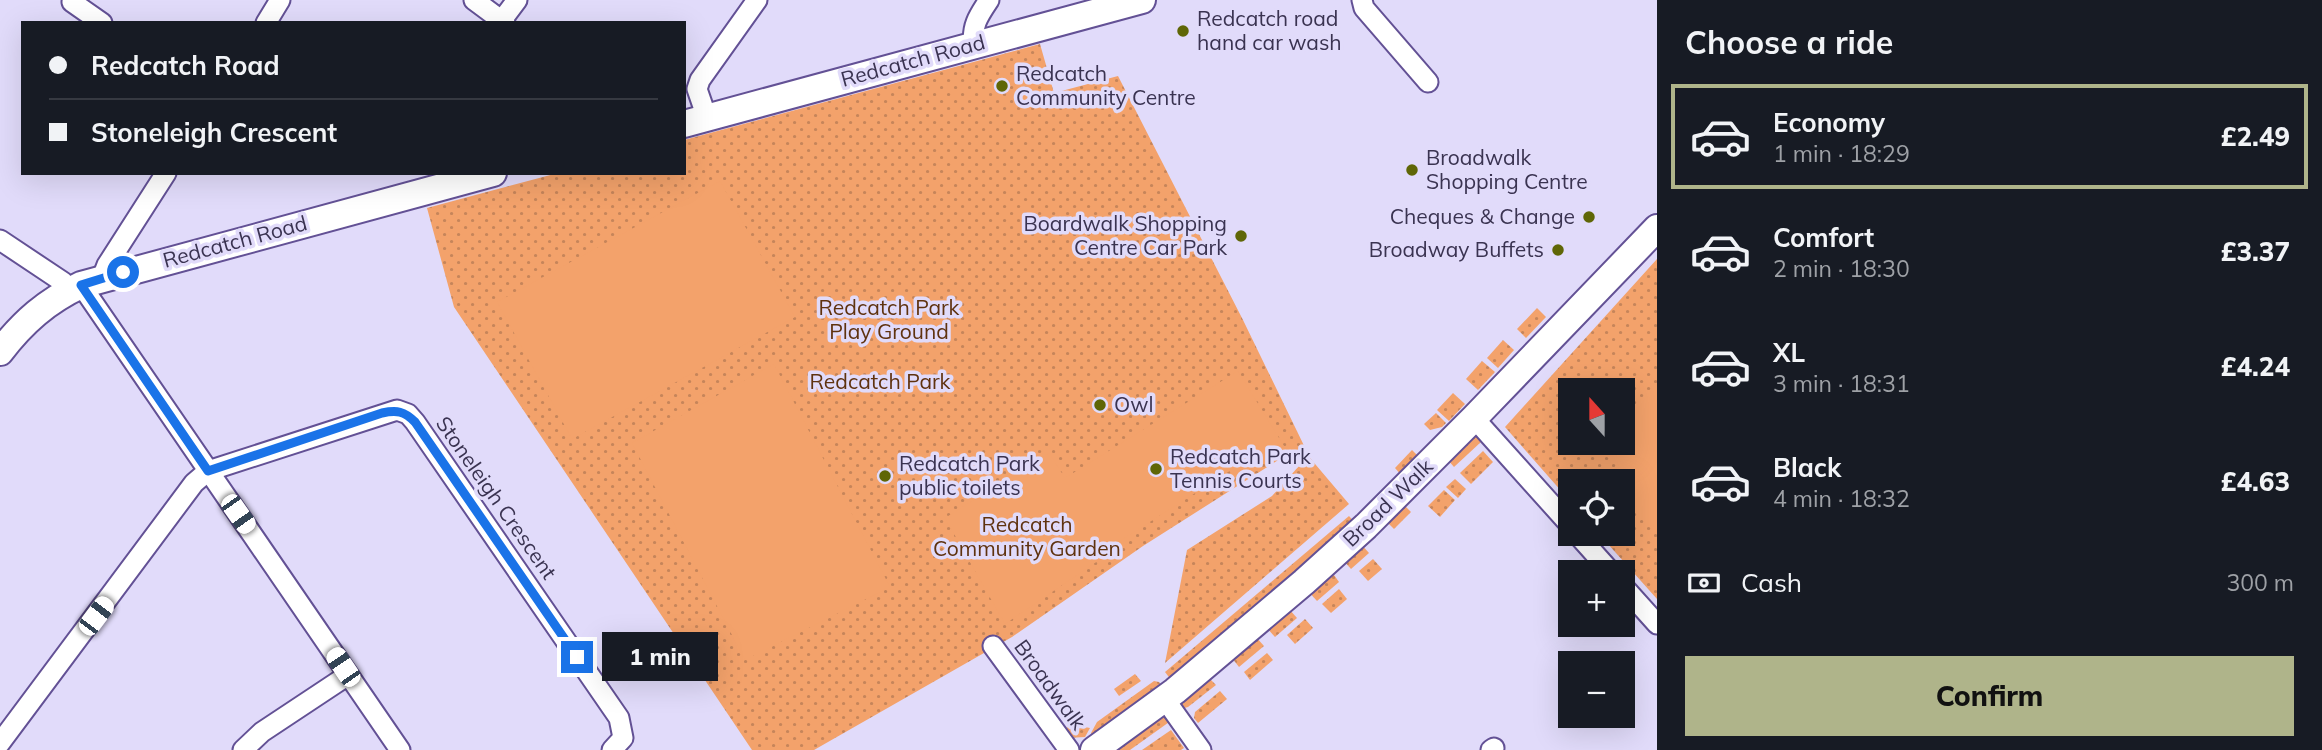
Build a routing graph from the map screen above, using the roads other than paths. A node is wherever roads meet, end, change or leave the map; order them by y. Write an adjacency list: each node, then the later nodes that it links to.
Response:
1 (280, 0): 10 (street)
2 (474, 0): 11 (street)
3 (517, 0): 12 (street)
4 (757, 0): 15 (street)
5 (989, 0): 13 (street)
6 (1142, 0): 13 (main road, Redcatch Road)
7 (1362, 0): 14 (street)
8 (72, 2): 9 (street)
9 (99, 21)
10 (267, 21)
11 (502, 21)
12 (504, 21)
13 (974, 45): 15 (main road, Redcatch Road)
14 (1428, 82)
15 (696, 121)
16 (165, 175): 20 (street)
17 (486, 175): 20 (main road, Redcatch Road)
18 (1657, 228): 22 (main road, Broad Walk)
19 (0, 240): 20 (street)
20 (84, 284): 21 (main road, Redcatch Road); 23 (street)
21 (0, 352)
22 (1474, 418): 24 (street); 31 (main road, Broad Walk)
23 (208, 471): 30 (street); 32 (street); 35 (street, Stoneleigh Crescent)
24 (1558, 512)
25 (1588, 546): 26 (street)
26 (1600, 560)
27 (1635, 599): 28 (street)
28 (1657, 624)
29 (993, 646): 36 (street, Broadwalk)
30 (348, 675): 33 (street); 34 (street)
31 (1164, 698): 37 (main road, Broad Walk); 38 (street)
32 (0, 743)
33 (243, 750)
34 (400, 750)
35 (612, 750)
36 (1069, 750)
37 (1094, 750)
38 (1201, 750)

